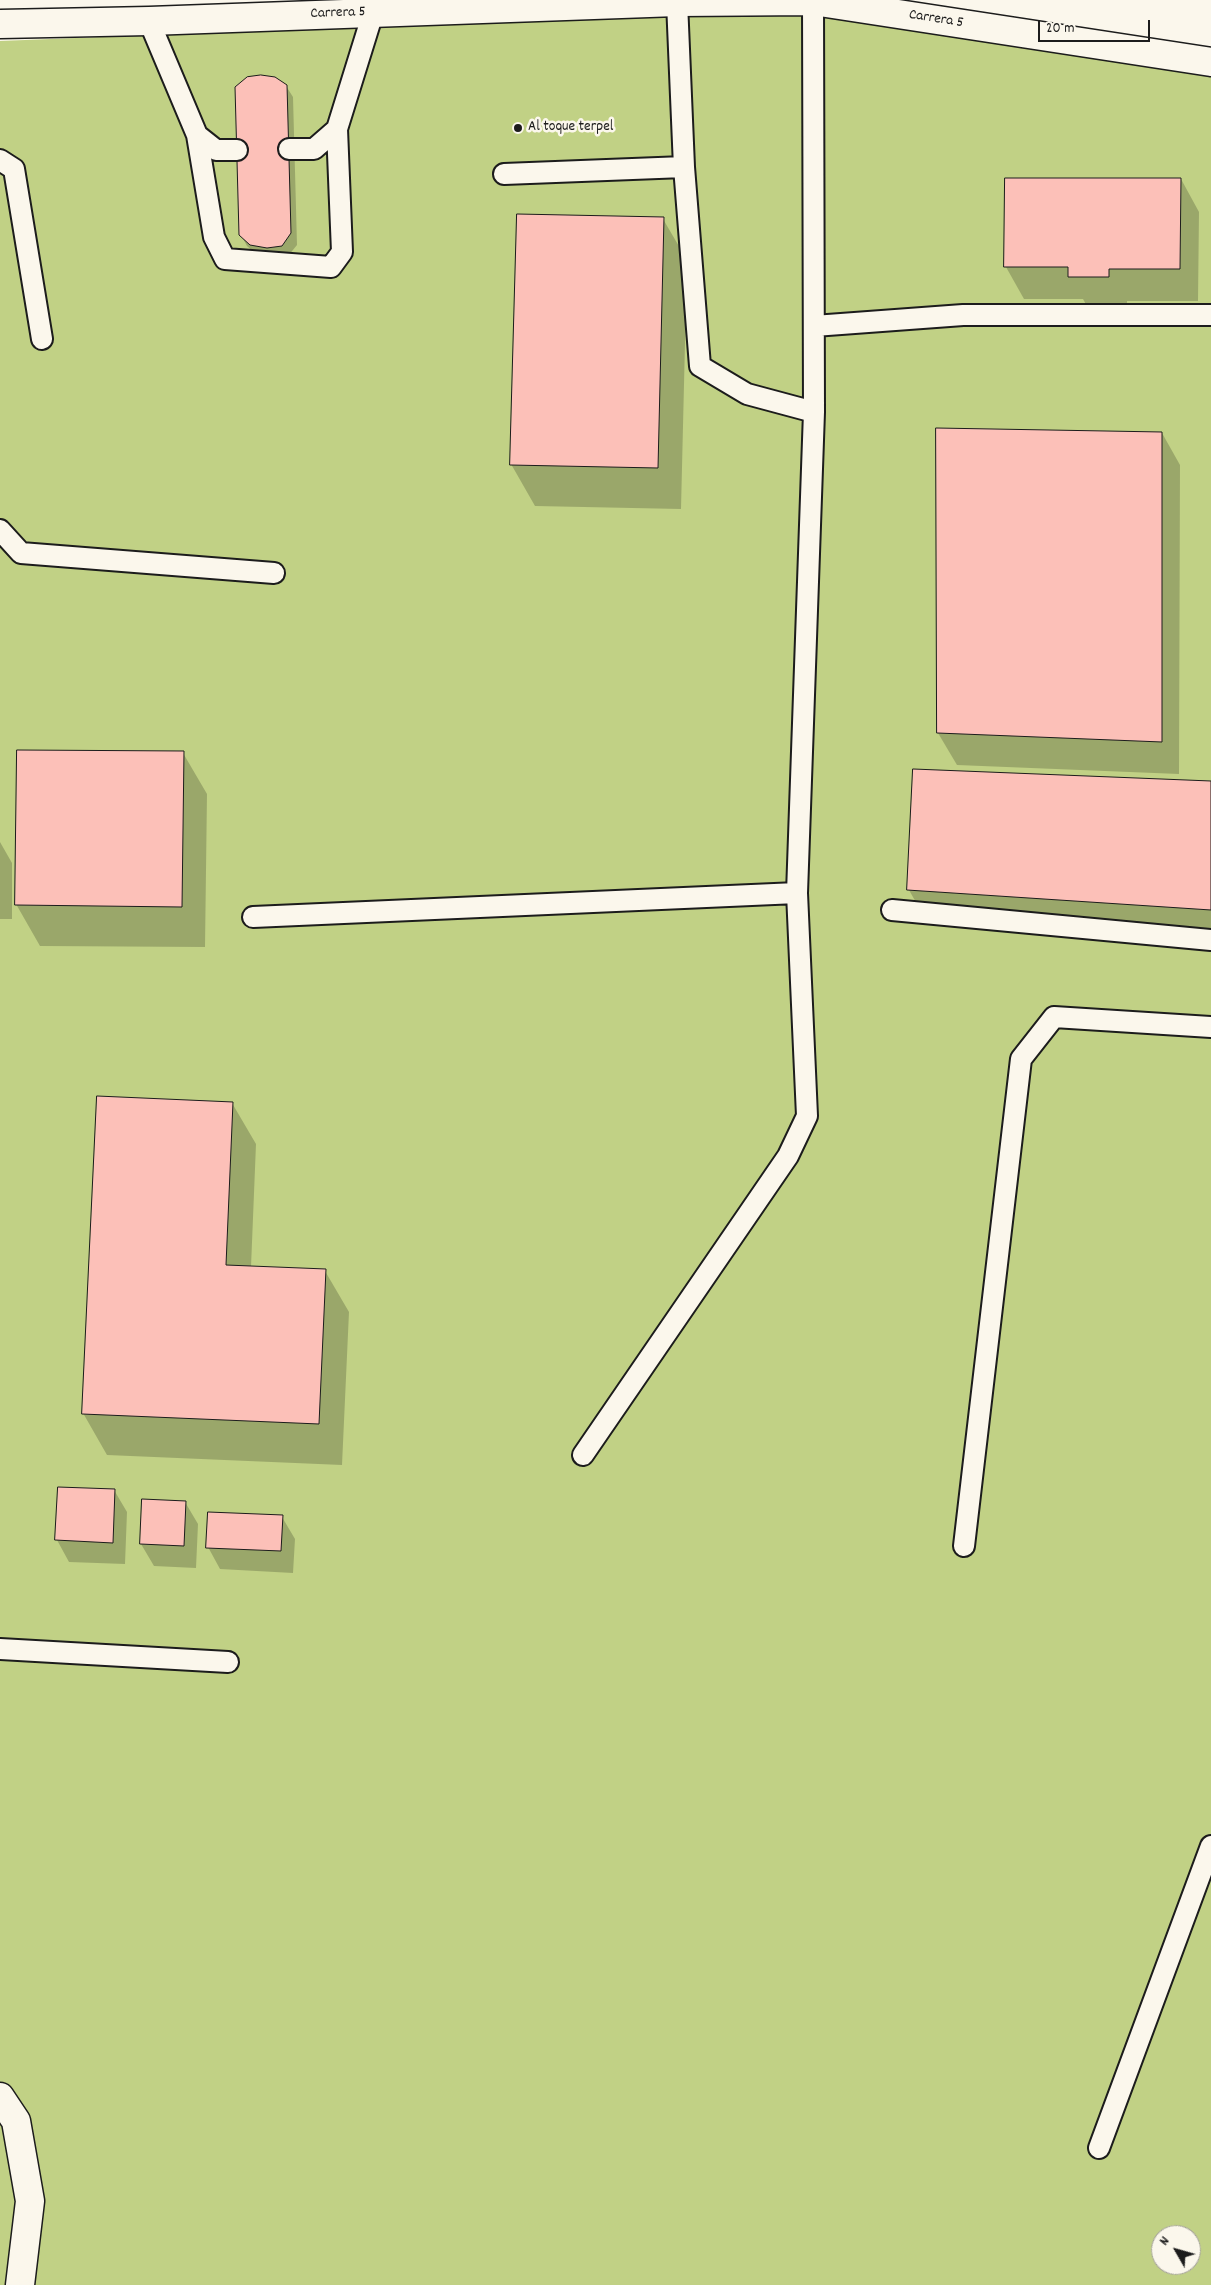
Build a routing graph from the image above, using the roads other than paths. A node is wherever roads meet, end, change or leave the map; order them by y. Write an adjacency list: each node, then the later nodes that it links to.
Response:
1 (813, 1): 2 (main road, Carrera 5); 6 (main road, Carrera 5); 15 (lane)
2 (677, 2): 3 (main road, Carrera 5); 12 (lane)
3 (373, 13): 4 (main road, Carrera 5); 7 (lane)
4 (149, 22): 5 (main road, Carrera 5); 8 (lane)
5 (0, 24)
6 (1211, 62)
7 (338, 129): 8 (lane); 9 (lane)
8 (197, 135): 10 (lane)
9 (289, 149)
10 (237, 150)
11 (0, 160): 16 (lane)
12 (684, 167): 13 (lane); 17 (lane)
13 (504, 174)
14 (1211, 315): 15 (lane)
15 (814, 326): 17 (lane)
16 (42, 339)
17 (814, 412): 20 (lane)
18 (0, 530): 19 (lane)
19 (274, 573)
20 (797, 893): 22 (lane); 25 (lane)
21 (892, 910): 23 (lane)
22 (253, 917)
23 (1211, 940)
24 (1211, 1027): 26 (lane)
25 (583, 1455)
26 (964, 1546)
27 (0, 1649): 28 (lane)
28 (228, 1662)
29 (1211, 1846): 31 (lane)
30 (0, 2097): 32 (main road)
31 (1098, 2148)
32 (20, 2285)

